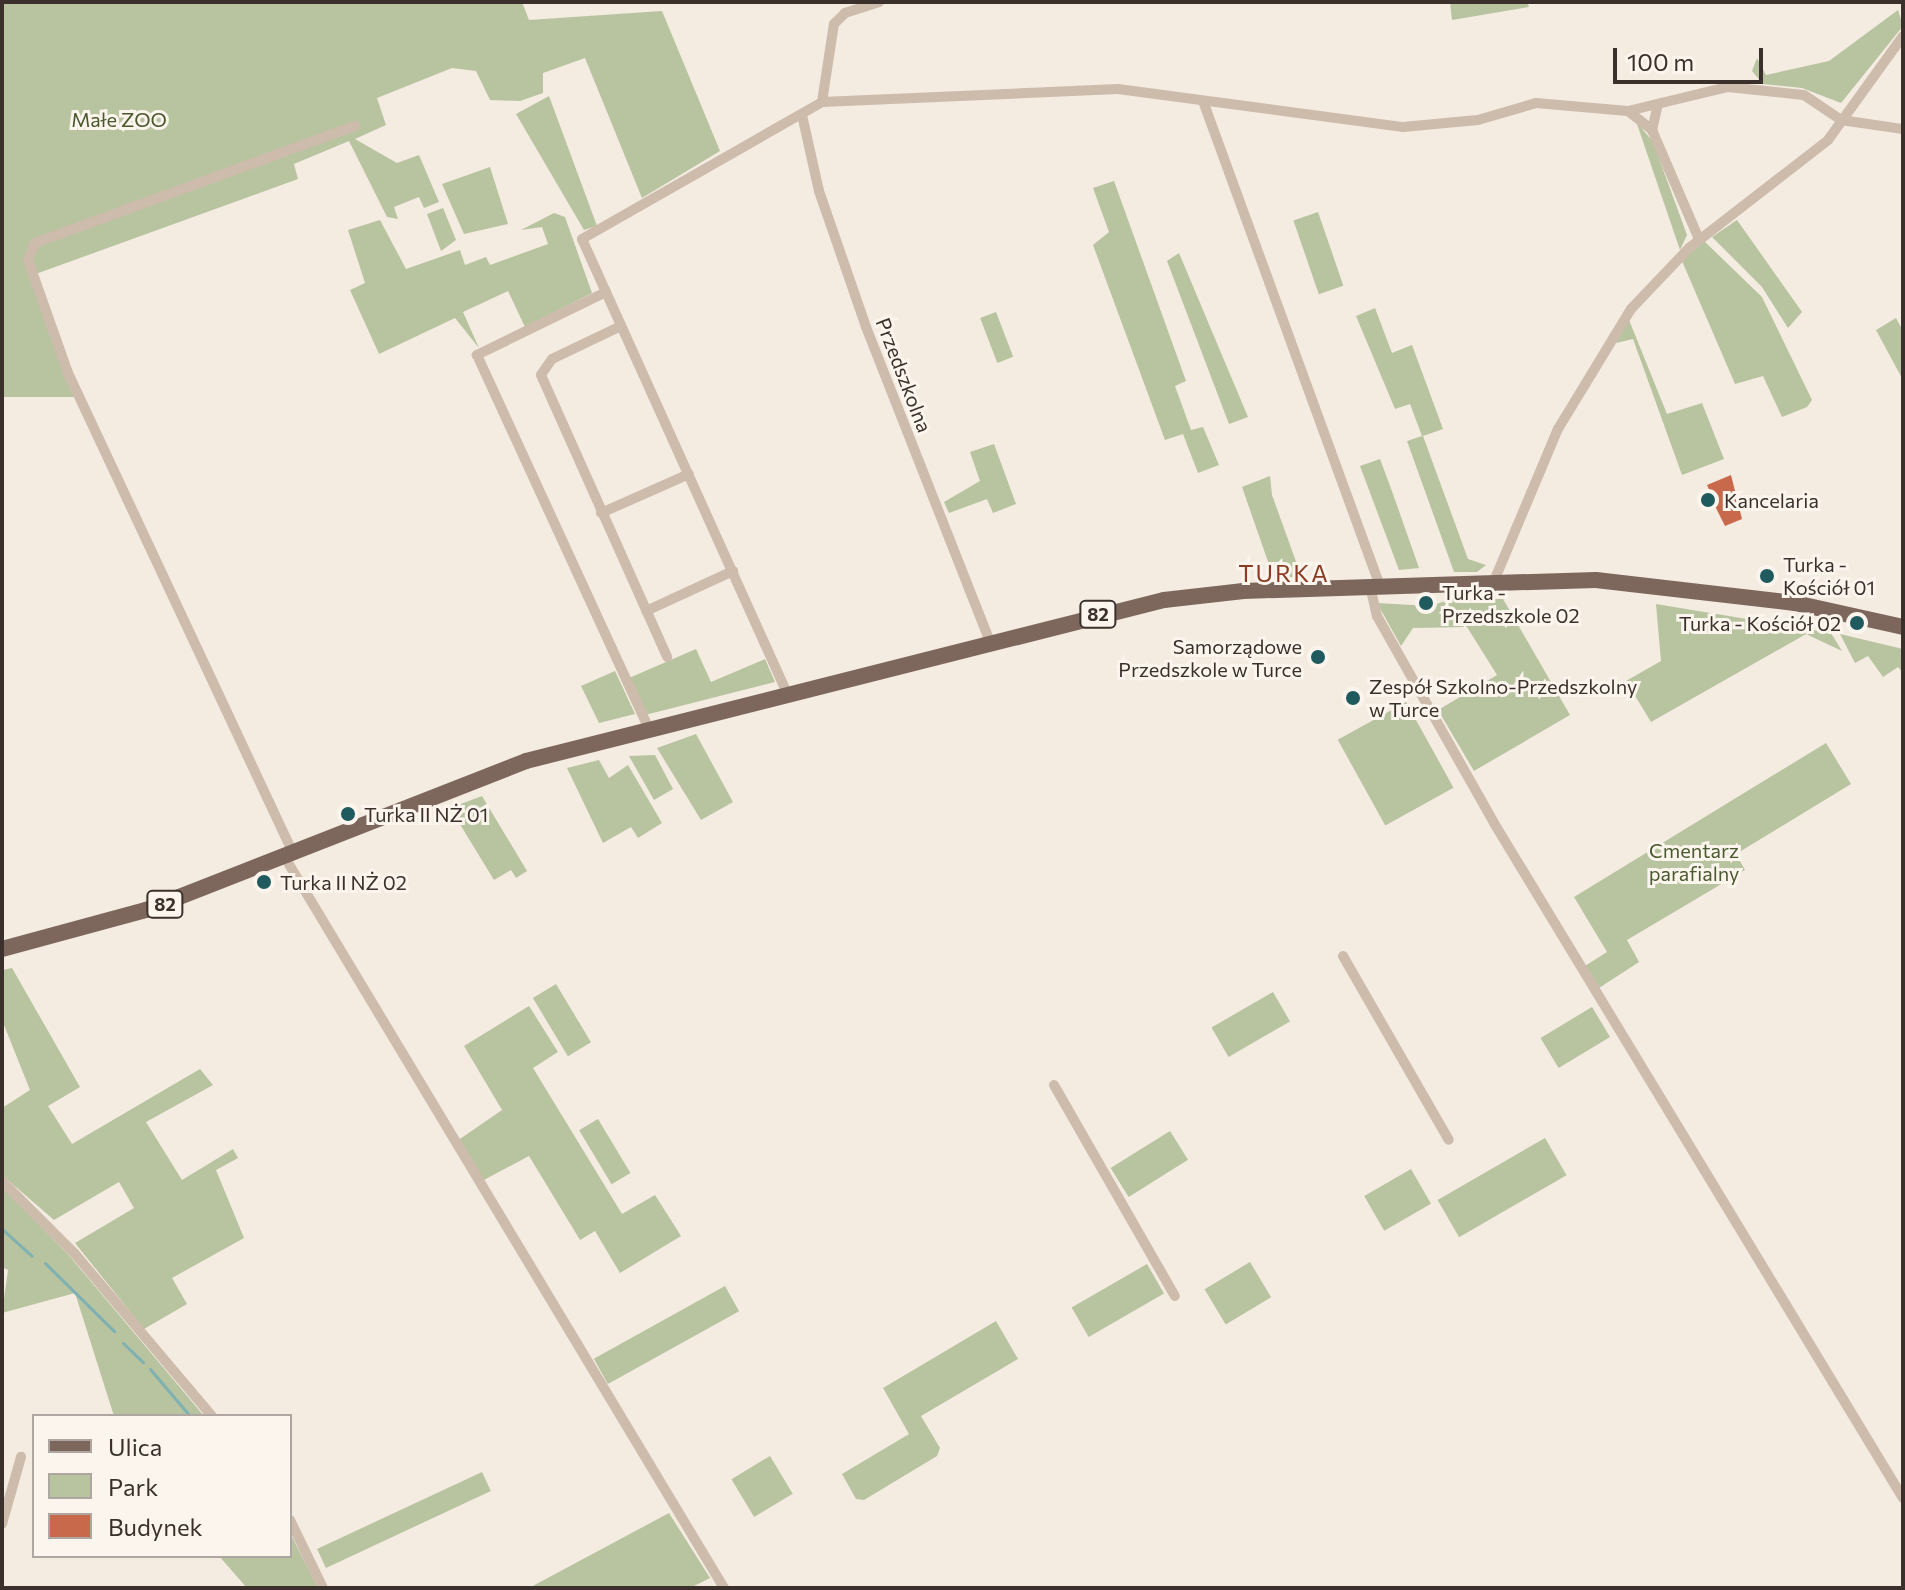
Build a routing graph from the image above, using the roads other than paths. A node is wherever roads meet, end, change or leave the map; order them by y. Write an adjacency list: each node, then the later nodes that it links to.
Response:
1 (879, 2): 4 (street)
2 (1903, 36): 8 (street)
3 (1203, 101): 4 (street); 6 (street); 19 (street)
4 (822, 102): 7 (street)
5 (1658, 104): 6 (street); 8 (street); 11 (street)
6 (1628, 111): 11 (street)
7 (802, 115): 13 (street); 22 (street, Przedszkolna)
8 (1841, 120): 10 (street); 12 (street)
9 (355, 126): 26 (street)
10 (1903, 129)
11 (1652, 130): 12 (street)
12 (1699, 239): 18 (street)
13 (606, 292): 14 (street); 25 (street)
14 (621, 326): 15 (street); 16 (street)
15 (689, 474): 16 (street); 17 (street)
16 (601, 513): 20 (street)
17 (733, 571): 20 (street); 24 (street)
18 (1494, 581): 19 (main road, 82); 21 (main road, 82)
19 (1375, 586): 22 (main road, 82); 35 (street)
20 (646, 611): 23 (street)
21 (1903, 627)
22 (990, 642): 24 (main road, 82)
23 (667, 657)
24 (787, 693): 25 (main road, 82)
25 (649, 729): 26 (main road, 82)
26 (289, 854): 27 (main road, 82); 39 (street)
27 (2, 949)
28 (1343, 956): 30 (street)
29 (1054, 1085): 32 (street)
30 (1449, 1140)
31 (2, 1181): 33 (street)
32 (1175, 1296)
33 (210, 1414)
34 (21, 1457): 36 (street)
35 (1903, 1498)
36 (2, 1524)
37 (292, 1524): 38 (street)
38 (323, 1588)
39 (724, 1588)

